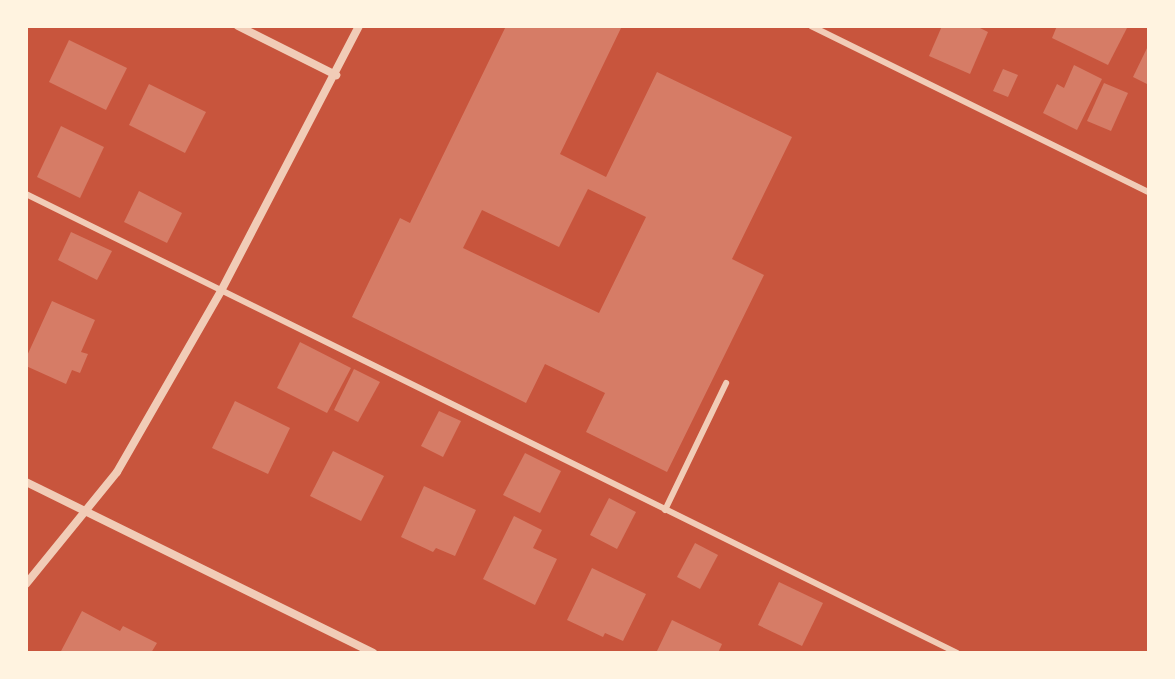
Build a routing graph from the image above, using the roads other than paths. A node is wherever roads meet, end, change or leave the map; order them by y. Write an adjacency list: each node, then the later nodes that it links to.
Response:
1 (238, 26): 4 (street)
2 (359, 26): 4 (street)
3 (811, 26): 5 (lane)
4 (336, 75): 7 (street)
5 (1149, 192)
6 (26, 194): 7 (lane)
7 (221, 291): 10 (lane); 11 (street)
8 (726, 383): 10 (lane)
9 (26, 482): 11 (street)
10 (665, 510): 14 (lane)
11 (85, 512): 12 (street); 13 (street)
12 (26, 584)
13 (373, 653)
14 (957, 653)

